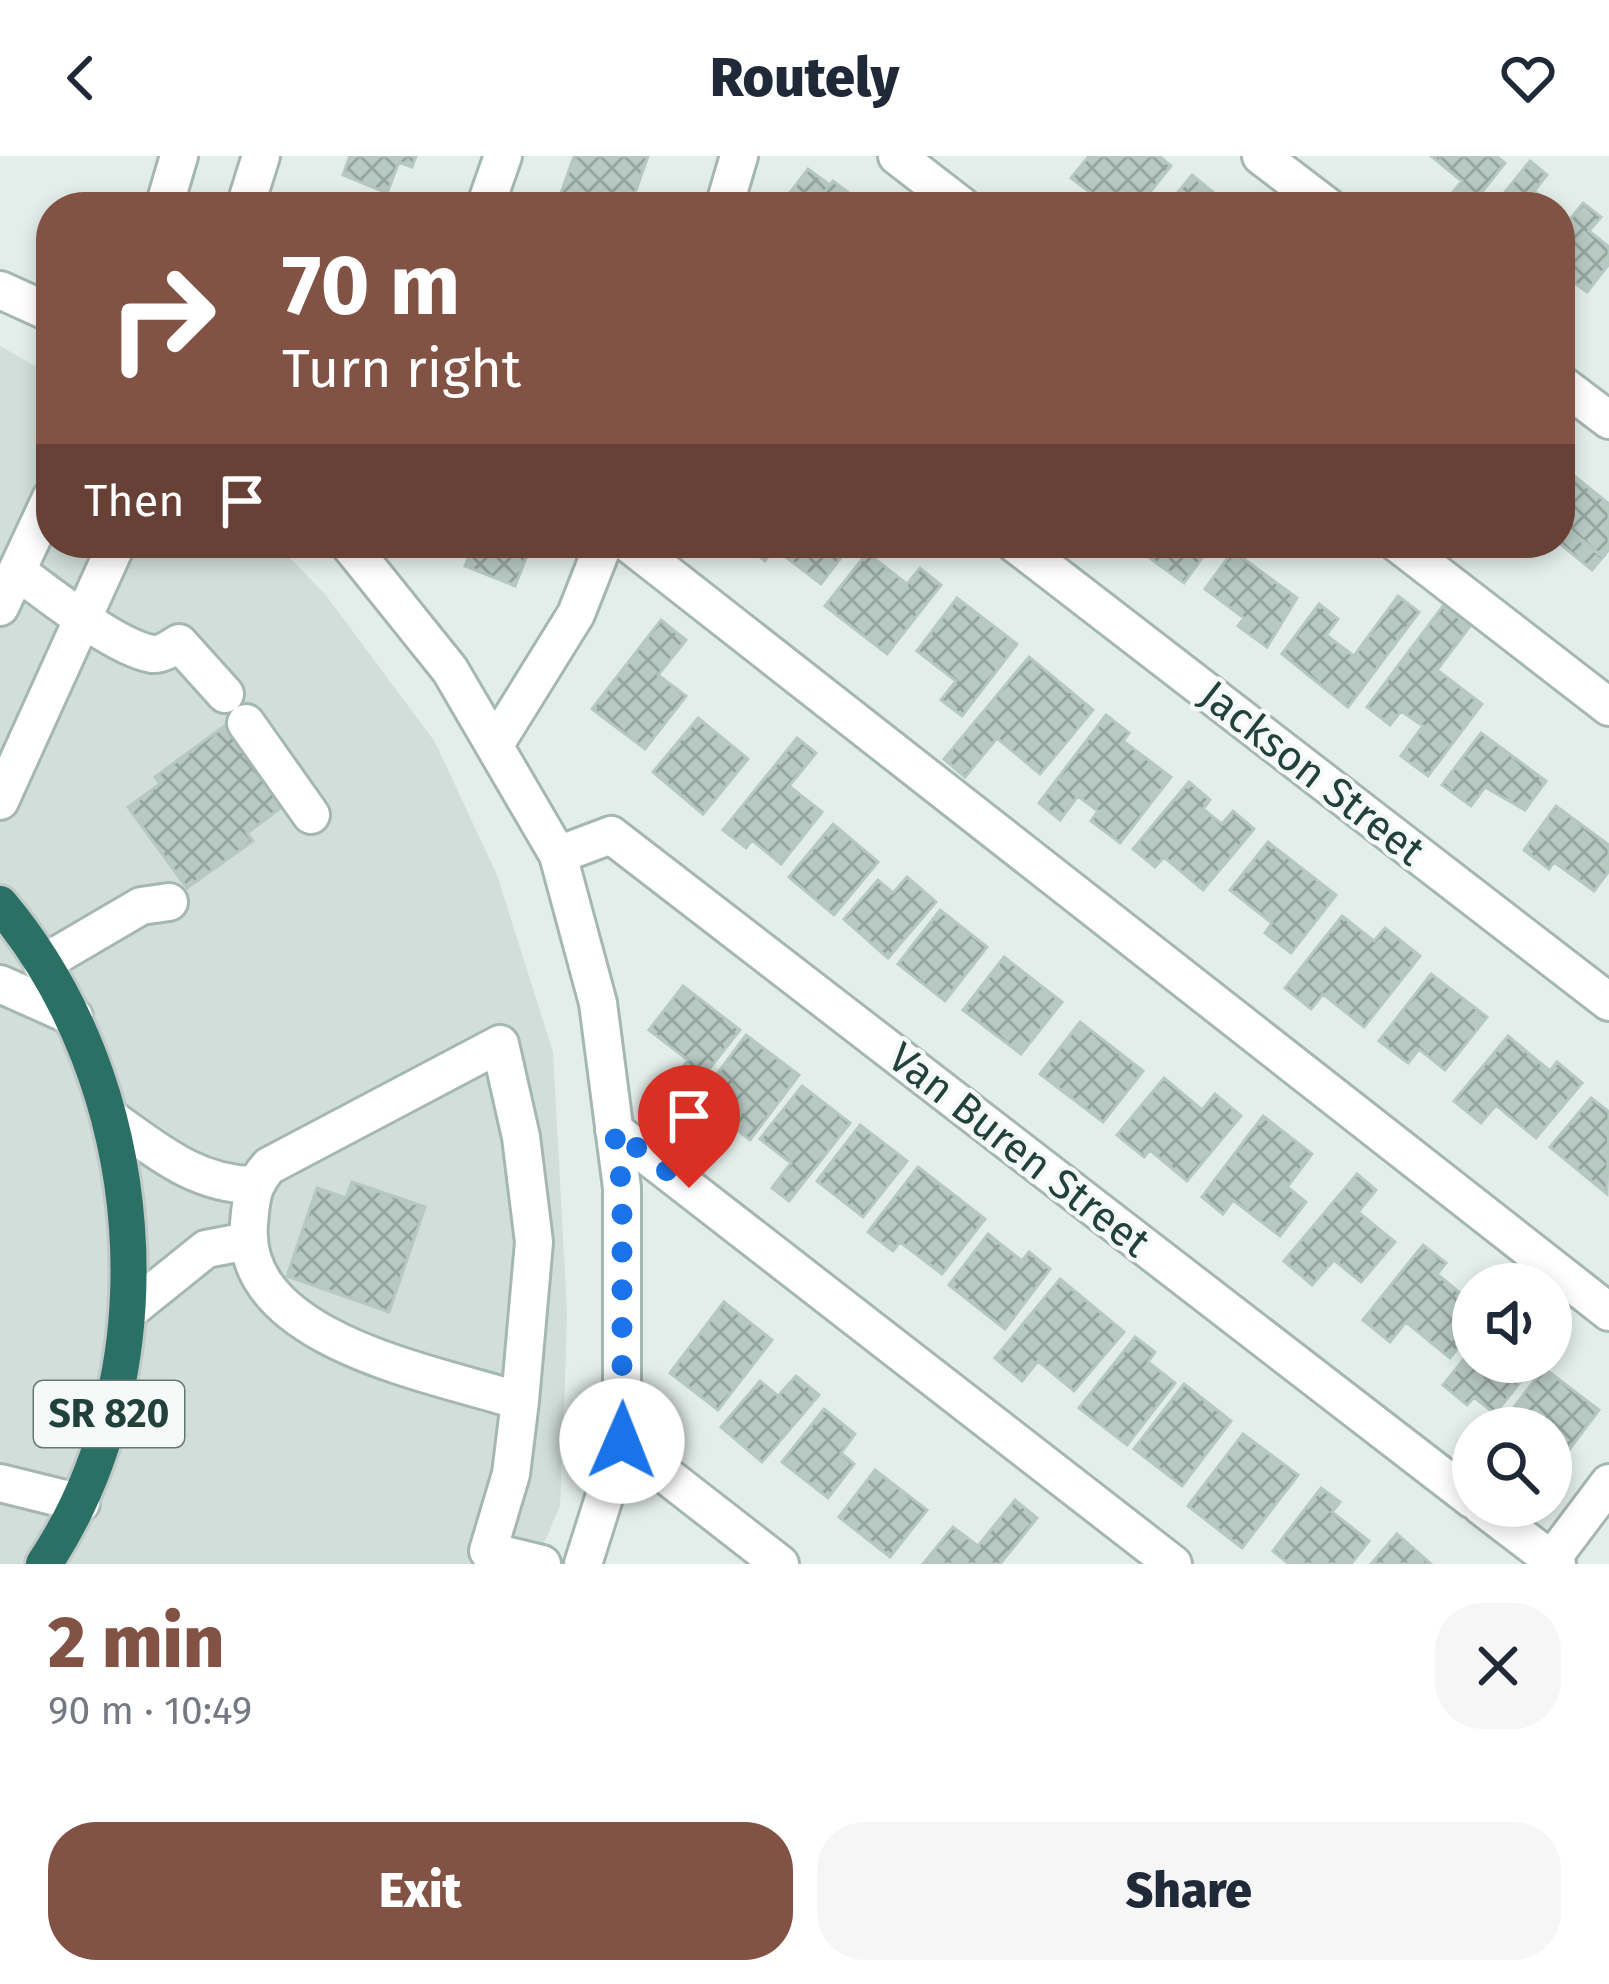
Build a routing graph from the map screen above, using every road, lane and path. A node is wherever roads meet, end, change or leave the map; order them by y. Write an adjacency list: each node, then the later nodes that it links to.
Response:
1 (179, 156): 7 (street)
2 (261, 156): 8 (street)
3 (503, 156): 9 (street)
4 (740, 156): 10 (street)
5 (897, 156): 11 (street)
6 (1261, 156): 12 (street)
7 (168, 192)
8 (249, 192)
9 (490, 192)
10 (729, 192)
11 (944, 192)
12 (1308, 192)
13 (0, 290): 14 (street)
14 (36, 306)
15 (1575, 394): 16 (street)
16 (1609, 420)
17 (36, 521): 18 (street)
18 (15, 554): 25 (street); 26 (street)
19 (110, 558): 26 (street)
20 (367, 558): 28 (street)
21 (598, 558): 28 (street)
22 (647, 558): 43 (street)
23 (1033, 558): 36 (street, Jackson Street)
24 (1416, 558): 27 (street)
25 (0, 607)
26 (83, 619): 29 (street); 30 (street)
27 (1609, 707)
28 (496, 743): 31 (street)
29 (0, 800)
30 (310, 815)
31 (558, 855): 39 (street); 47 (street, Van Buren Street)
32 (170, 902): 34 (street)
33 (0, 904): 34 (highway, SR 820)
34 (42, 964): 37 (highway, SR 820)
35 (0, 984): 37 (street)
36 (1609, 1002)
37 (74, 1017): 38 (highway, SR 820)
38 (109, 1117): 40 (street); 42 (highway, SR 820)
39 (614, 1130): 45 (street); 57 (street)
40 (252, 1185): 41 (street); 44 (street)
41 (248, 1241): 42 (street); 44 (street)
42 (129, 1311): 49 (highway, SR 820)
43 (1609, 1312)
44 (520, 1400): 54 (street)
45 (622, 1441): 55 (street); 56 (street)
46 (0, 1483): 49 (street)
47 (1452, 1483)
48 (1609, 1483): 51 (street)
49 (79, 1509): 52 (highway); 53 (highway, SR 820)
50 (1507, 1527): 51 (street)
51 (1552, 1563)
52 (44, 1564)
53 (84, 1564)
54 (542, 1564)
55 (583, 1564)
56 (780, 1564)
57 (1173, 1564)

